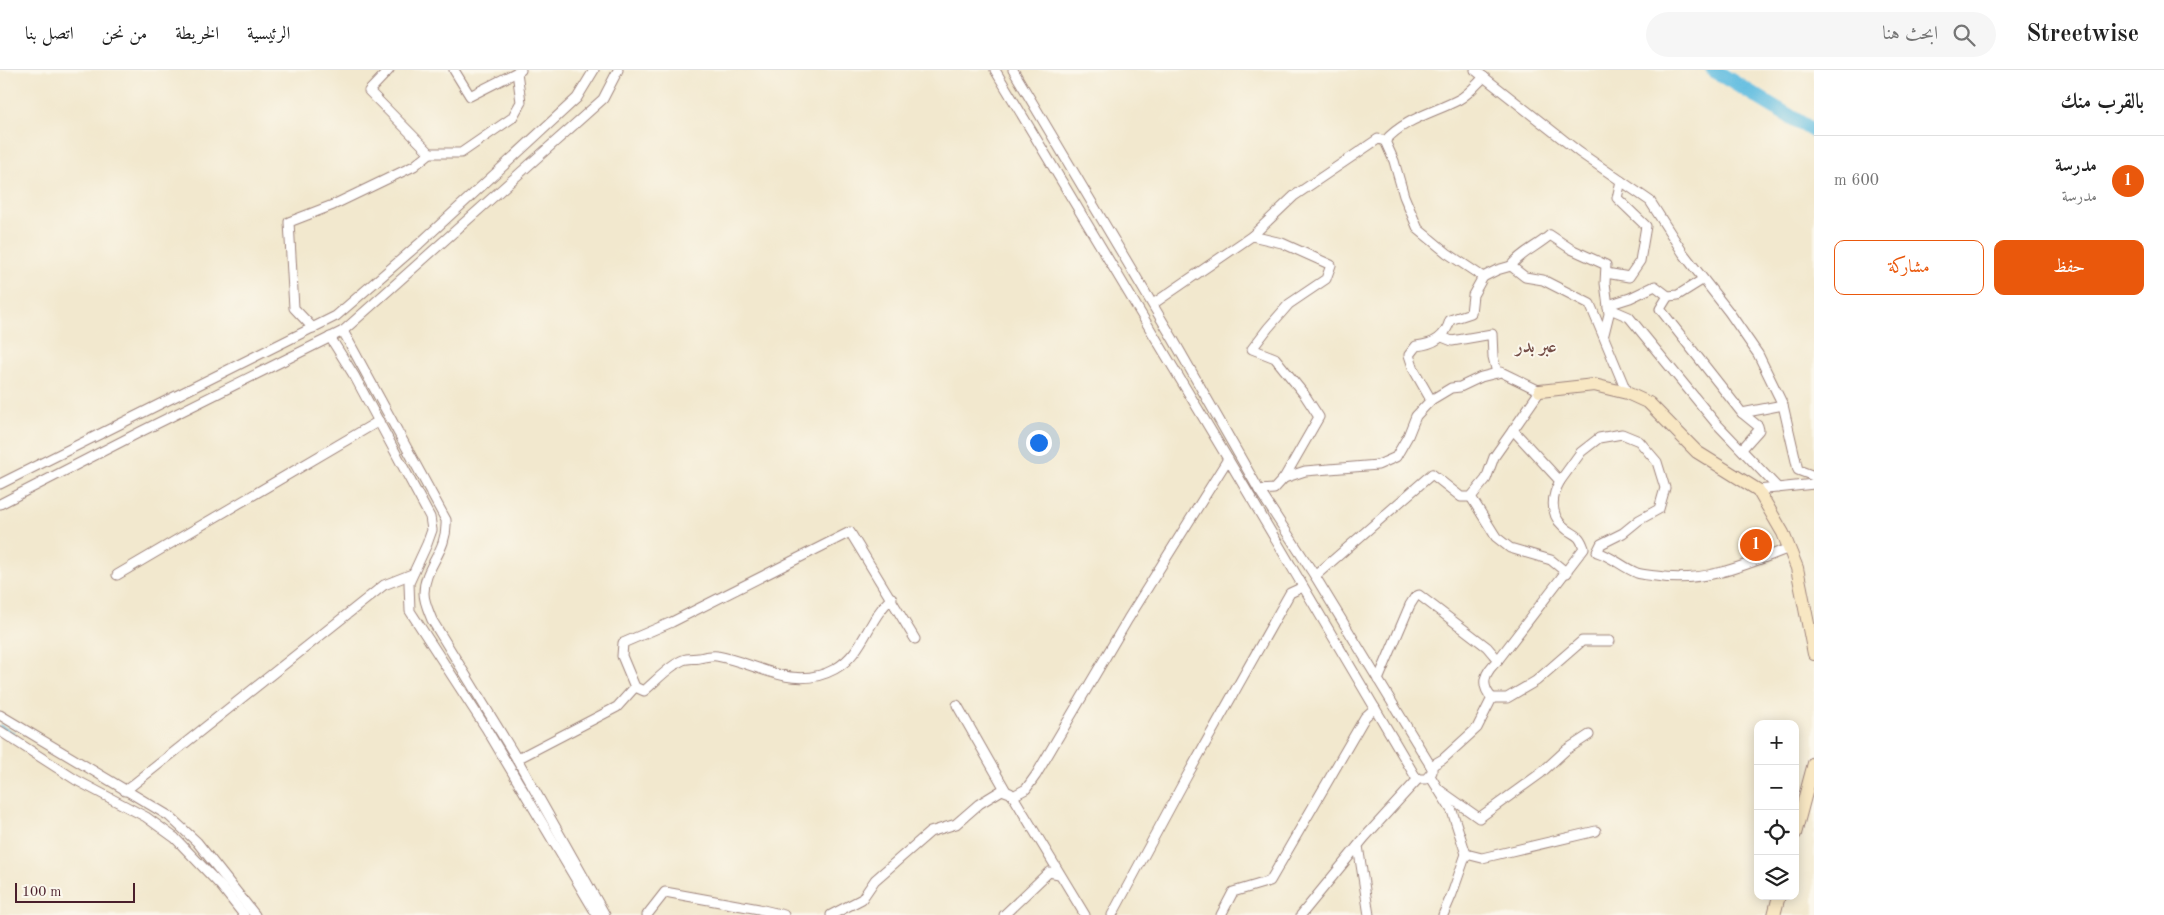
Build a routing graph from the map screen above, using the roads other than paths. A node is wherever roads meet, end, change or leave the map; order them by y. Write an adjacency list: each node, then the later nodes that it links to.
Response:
1 (390, 70): 11 (street)
2 (454, 70): 8 (street)
3 (594, 70): 21 (street)
4 (618, 70): 22 (street)
5 (994, 70): 35 (street)
6 (1012, 70): 19 (street)
7 (1476, 70): 9 (street)
8 (519, 71): 11 (street)
9 (1484, 77): 10 (street); 12 (street)
10 (1385, 141): 13 (street); 16 (street)
11 (430, 153): 21 (street)
12 (1621, 181): 15 (street); 17 (street)
13 (1252, 236): 19 (street); 37 (street)
14 (1511, 266): 15 (street); 16 (street); 23 (street)
15 (1606, 273): 20 (street)
16 (1483, 277): 25 (street)
17 (1702, 280): 18 (street); 30 (street)
18 (1668, 296): 20 (street); 31 (street)
19 (1153, 304): 42 (street)
20 (1608, 306): 23 (street); 34 (street)
21 (313, 328): 39 (street)
22 (343, 331): 24 (street); 65 (street)
23 (1604, 334): 28 (street)
24 (330, 337): 32 (street); 45 (street)
25 (1442, 337): 26 (street); 29 (street)
26 (1497, 373): 27 (street); 29 (street)
27 (1540, 391): 28 (street); 33 (street)
28 (1627, 393): 43 (street)
29 (1431, 400): 37 (street)
30 (1783, 405): 31 (street); 36 (street)
31 (1742, 413): 34 (street)
32 (379, 420): 48 (street); 49 (street)
33 (1513, 430): 38 (street); 44 (street)
34 (1742, 449): 41 (street)
35 (1228, 459): 51 (street); 72 (street)
36 (1814, 476)
37 (1284, 478): 42 (street)
38 (1560, 481): 46 (street); 47 (street)
39 (0, 484)
40 (1814, 484): 41 (street)
41 (1778, 488): 43 (street)
42 (1259, 490): 50 (street)
43 (1758, 490): 46 (street)
44 (1471, 497): 47 (street); 50 (street)
45 (0, 504)
46 (1789, 548): 55 (street)
47 (1567, 573): 56 (street)
48 (117, 574)
49 (412, 574): 71 (street); 81 (street)
50 (1315, 576): 57 (street)
51 (1303, 587): 61 (street); 88 (street)
52 (892, 598): 53 (street); 58 (street); 58 (street)
53 (915, 638)
54 (1610, 640): 59 (street)
55 (1814, 654)
56 (1498, 660): 57 (street); 59 (street)
57 (1378, 680): 67 (street)
58 (635, 688): 65 (street)
59 (1492, 698): 67 (street)
60 (957, 705): 72 (street)
61 (1376, 708): 69 (street); 89 (street)
62 (0, 715): 71 (street)
63 (0, 732): 79 (street)
64 (1589, 735): 70 (street)
65 (517, 759): 82 (street)
66 (1814, 763): 73 (street)
67 (1431, 766): 68 (street)
68 (1430, 776): 69 (street); 70 (street)
69 (1418, 779): 75 (street)
70 (1438, 789): 76 (street)
71 (125, 791): 80 (street)
72 (1010, 793): 77 (street); 85 (street)
73 (1799, 819)
74 (1596, 832): 76 (street)
75 (1358, 846): 90 (street); 91 (street)
76 (1466, 854): 92 (street)
77 (1059, 874): 86 (street); 87 (street)
78 (1778, 900): 93 (street)
79 (244, 915)
80 (255, 915)
81 (597, 915)
82 (605, 915)
83 (647, 915): 84 (street)
84 (784, 915)
85 (831, 915)
86 (1004, 915)
87 (1085, 915)
88 (1112, 915)
89 (1221, 915)
90 (1301, 915)
91 (1369, 915)
92 (1442, 915)
93 (1774, 915)

